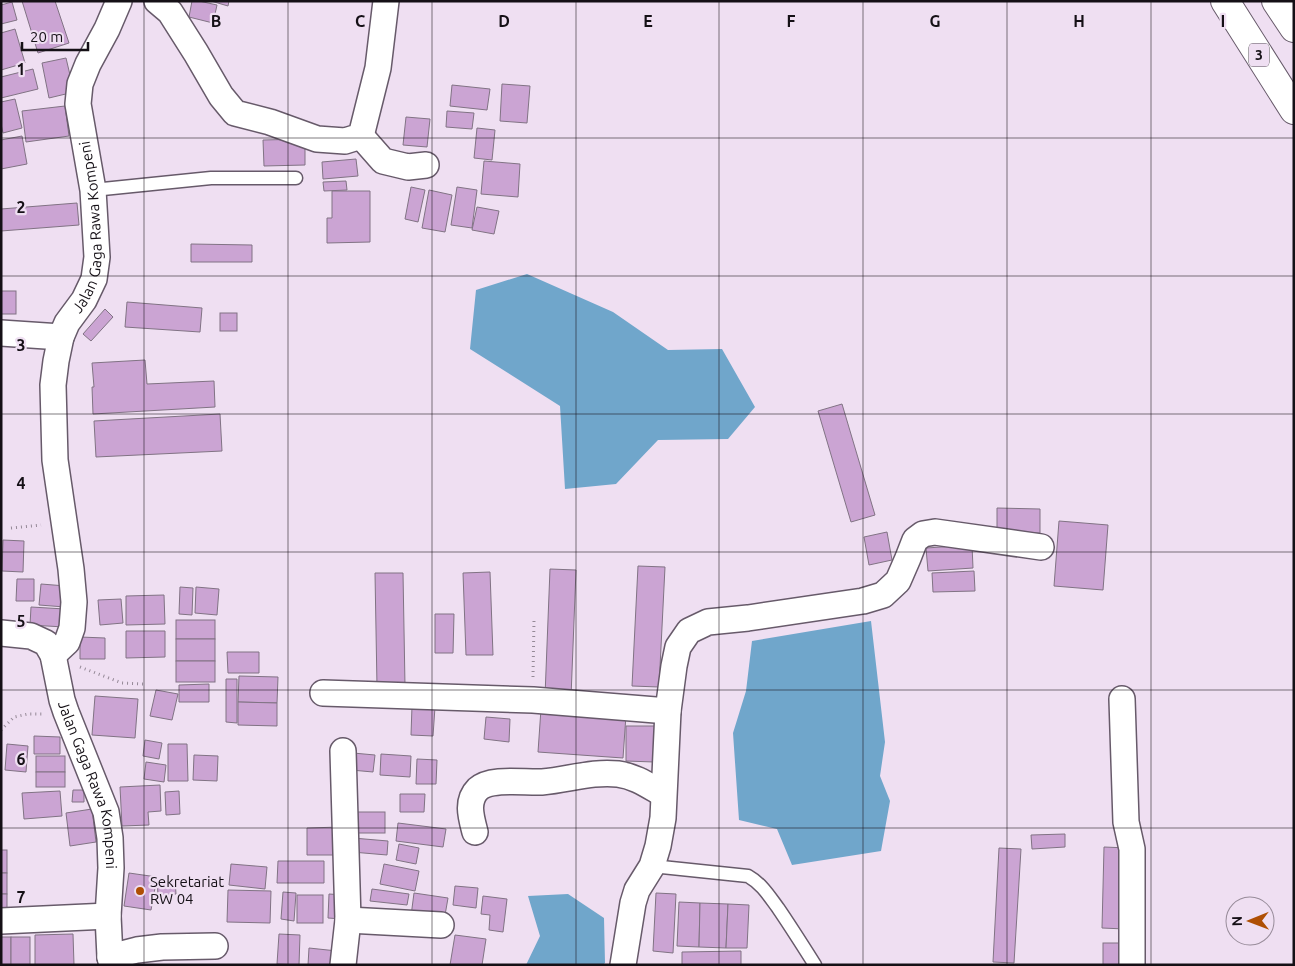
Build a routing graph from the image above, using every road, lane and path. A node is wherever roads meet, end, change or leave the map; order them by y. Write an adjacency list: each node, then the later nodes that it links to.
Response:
1 (119, 1): 11 (street, Jalan Gaga Rawa Kompeni)
2 (157, 1): 8 (street)
3 (386, 1): 8 (street)
4 (1225, 1): 7 (highway, 3)
5 (1276, 1): 6 (highway)
6 (1294, 28)
7 (1294, 110)
8 (361, 136): 9 (street)
9 (426, 165)
10 (296, 178): 11 (lane)
11 (93, 190): 13 (street, Jalan Gaga Rawa Kompeni)
12 (1, 333): 13 (street)
13 (61, 336): 14 (street, Jalan Gaga Rawa Kompeni)
14 (64, 523): 15 (path); 19 (street, Jalan Gaga Rawa Kompeni)
15 (11, 528)
16 (1041, 547): 24 (street)
17 (534, 620): 23 (path)
18 (1, 633): 19 (street)
19 (55, 662): 20 (path); 25 (street, Jalan Gaga Rawa Kompeni)
20 (143, 684)
21 (323, 693): 23 (street)
22 (1122, 699): 40 (street)
23 (533, 700): 24 (street)
24 (668, 711): 28 (street)
25 (66, 712): 26 (path); 31 (street, Jalan Gaga Rawa Kompeni)
26 (1, 730)
27 (343, 751): 32 (street)
28 (663, 794): 29 (street); 30 (street)
29 (475, 832)
30 (652, 866): 38 (street); 39 (lane)
31 (108, 916): 33 (street); 36 (street, Jalan Gaga Rawa Kompeni)
32 (348, 920): 34 (street); 37 (street)
33 (1, 921)
34 (441, 925)
35 (215, 946): 36 (street)
36 (111, 961)
37 (343, 965)
38 (623, 965)
39 (815, 965)
40 (1132, 965)

